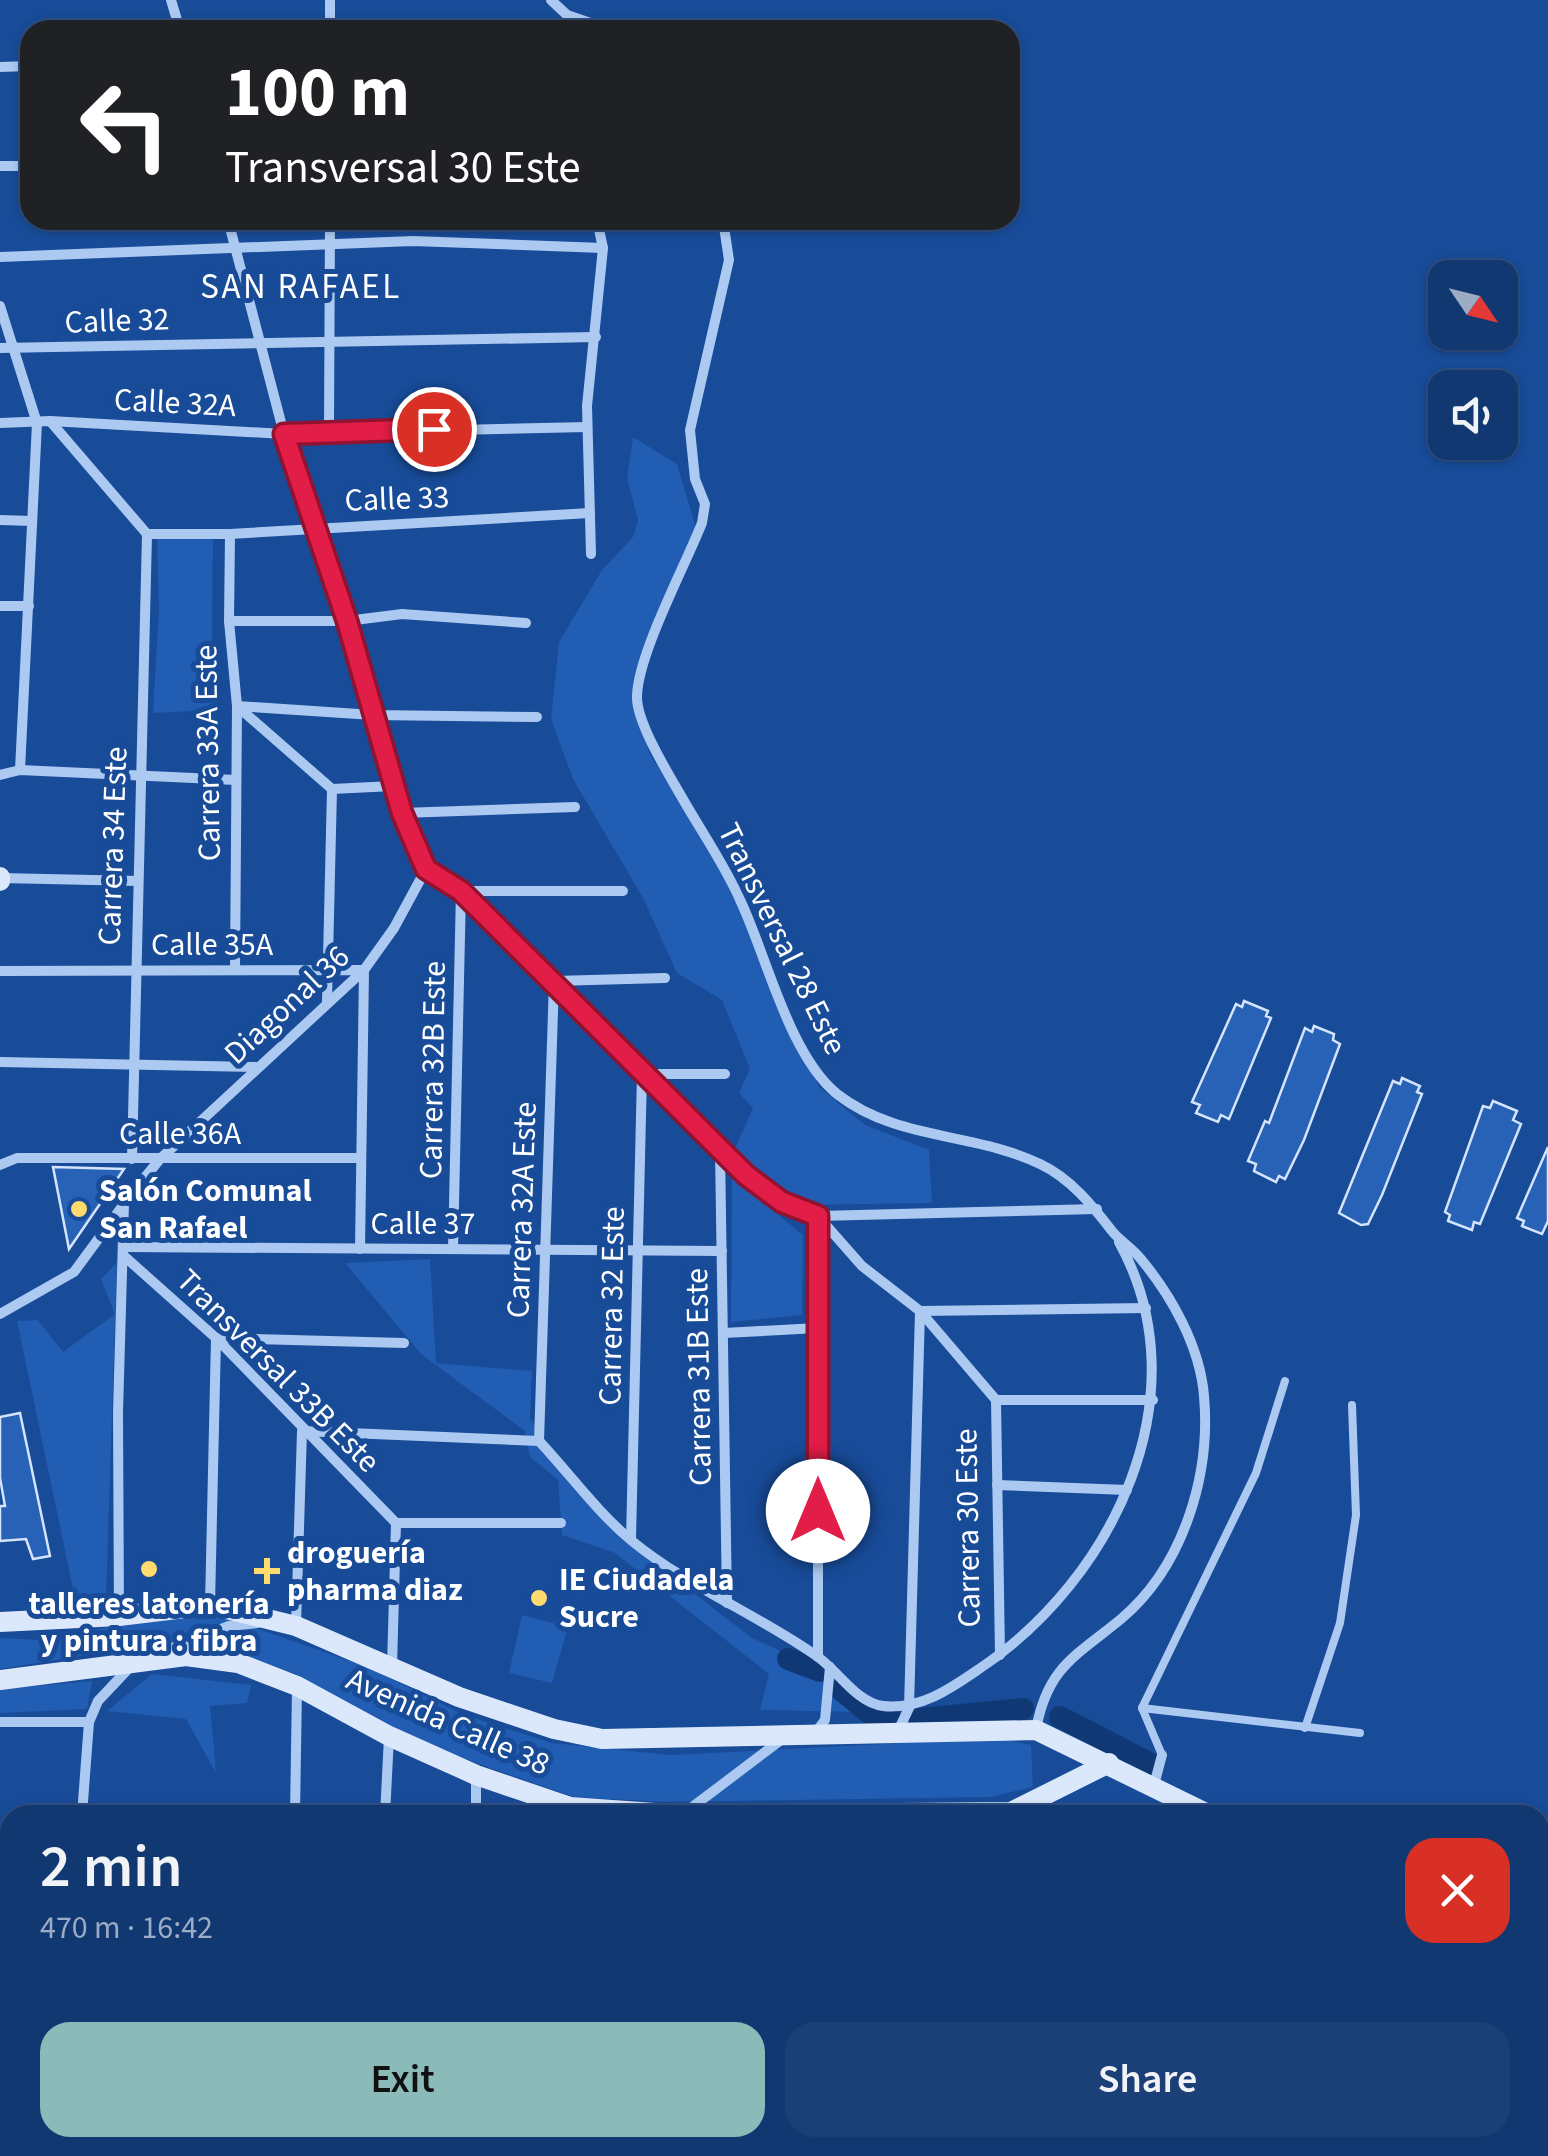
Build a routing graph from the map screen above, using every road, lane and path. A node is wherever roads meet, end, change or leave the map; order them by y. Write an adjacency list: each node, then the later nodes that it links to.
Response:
1 (551, 0): 2 (street)
2 (567, 15): 3 (street); 4 (street)
3 (568, 20)
4 (582, 20)
5 (231, 230): 10 (street)
6 (330, 230): 9 (street)
7 (598, 230): 11 (street)
8 (724, 230): 72 (street, Transversal 28 Este)
9 (330, 243): 10 (street); 11 (street); 15 (street)
10 (235, 246): 12 (street); 16 (street)
11 (603, 248): 14 (street)
12 (0, 257)
13 (0, 306): 18 (street)
14 (596, 336): 15 (street, Calle 32); 22 (street)
15 (331, 338): 16 (street, Calle 32); 23 (street)
16 (262, 342): 18 (street, Calle 32); 24 (street)
17 (0, 348): 18 (street, Calle 32)
18 (13, 349): 21 (street)
19 (50, 421): 21 (street, Calle 32A); 24 (street, Calle 32A); 29 (street)
20 (0, 423): 21 (street, Calle 32A)
21 (37, 424): 27 (street)
22 (586, 427): 23 (street, Calle 32A); 25 (street)
23 (329, 430): 24 (street, Calle 32A)
24 (284, 434): 28 (street)
25 (590, 513): 28 (street, Calle 33); 31 (street)
26 (0, 520): 27 (street)
27 (32, 520): 33 (street)
28 (317, 527): 30 (street, Calle 33); 35 (street)
29 (147, 534): 30 (street, Calle 33); 42 (street, Carrera 34 Este)
30 (230, 534): 34 (street, Carrera 33A Este)
31 (592, 554)
32 (0, 606): 33 (street)
33 (29, 606): 40 (street)
34 (229, 621): 35 (street); 37 (street, Carrera 33A Este)
35 (347, 621): 36 (street); 38 (street)
36 (526, 623)
37 (237, 706): 38 (street); 43 (street, Carrera 33A Este); 45 (street)
38 (373, 715): 39 (street); 44 (street)
39 (536, 717)
40 (20, 770): 41 (street); 42 (street)
41 (0, 775)
42 (141, 776): 43 (street); 50 (street, Carrera 34 Este)
43 (236, 780): 53 (street, Carrera 33A Este)
44 (393, 786): 45 (street); 47 (street)
45 (332, 789): 54 (street)
46 (575, 807): 47 (street)
47 (402, 813): 48 (street)
48 (426, 869): 51 (street); 55 (street, Diagonal 36)
49 (0, 878): 50 (street)
50 (138, 881): 57 (street, Carrera 34 Este)
51 (461, 891): 52 (street); 59 (street); 76 (street, Carrera 32B Este)
52 (623, 891)
53 (235, 970): 54 (street, Calle 35A); 57 (street, Calle 35A)
54 (330, 970): 55 (street, Calle 35A); 60 (street)
55 (364, 970): 60 (street, Diagonal 36); 67 (street)
56 (0, 971): 57 (street, Calle 35A)
57 (134, 971): 62 (street, Carrera 34 Este)
58 (665, 978): 59 (street)
59 (554, 981): 64 (street); 77 (street, Carrera 32A Este)
60 (327, 1001): 63 (street, Diagonal 36)
61 (0, 1062): 62 (street)
62 (131, 1065): 63 (street); 68 (street, Carrera 34 Este)
63 (257, 1067): 69 (street, Diagonal 36)
64 (642, 1074): 65 (street); 66 (street); 78 (street, Carrera 32 Este)
65 (725, 1074)
66 (720, 1150): 73 (street); 79 (street, Carrera 31B Este)
67 (361, 1158): 69 (street, Calle 36A); 75 (street)
68 (132, 1159): 69 (street, Calle 36A); 70 (street, Calle 36A)
69 (160, 1159): 71 (street)
70 (0, 1166)
71 (124, 1203): 80 (street); 83 (street)
72 (1098, 1209): 73 (street); 74 (street, Transversal 28 Este)
73 (818, 1216): 82 (street); 84 (street)
74 (1114, 1233): 81 (street); 116 (street, Transversal 28 Este)
75 (360, 1248): 76 (street, Calle 37); 80 (street, Calle 37)
76 (453, 1249): 77 (street, Calle 37)
77 (546, 1250): 78 (street, Calle 37); 93 (street, Carrera 32A Este)
78 (638, 1250): 79 (street, Calle 37); 98 (street, Carrera 32 Este)
79 (722, 1251): 85 (street, Carrera 31B Este)
80 (124, 1252): 86 (street, Transversal 33B Este); 101 (street)
81 (1146, 1308): 82 (street); 90 (street)
82 (920, 1311): 89 (street); 111 (street)
83 (0, 1314)
84 (818, 1328): 85 (street); 105 (street)
85 (724, 1333): 99 (street, Carrera 31B Este)
86 (216, 1338): 87 (street); 92 (street, Transversal 33B Este); 100 (street)
87 (404, 1342)
88 (1285, 1381): 112 (lane)
89 (996, 1400): 90 (street); 94 (street, Carrera 30 Este)
90 (1153, 1400): 95 (street)
91 (1352, 1405): 115 (lane)
92 (302, 1431): 93 (street); 96 (street, Transversal 33B Este); 103 (street)
93 (539, 1441): 98 (street)
94 (997, 1485): 95 (street); 104 (street, Carrera 30 Este)
95 (1127, 1490): 104 (street)
96 (396, 1523): 97 (street); 107 (street)
97 (561, 1524)
98 (631, 1540): 99 (street)
99 (727, 1602): 105 (street)
100 (210, 1605): 101 (street, Avenida Calle 38); 103 (street, Avenida Calle 38)
101 (119, 1616): 102 (street, Avenida Calle 38)
102 (0, 1622)
103 (287, 1623): 106 (street); 107 (street, Avenida Calle 38)
104 (1000, 1655): 111 (street)
105 (818, 1657): 108 (street)
106 (134, 1662): 109 (street, Avenida Calle 38); 110 (street, Avenida Calle 38); 114 (street)
107 (392, 1667): 120 (street, Avenida Calle 38)
108 (830, 1667): 111 (street); 118 (street)
109 (0, 1680)
110 (297, 1686): 121 (street, Avenida Calle 38); 127 (street)
111 (909, 1708): 117 (street)
112 (1142, 1708): 115 (lane); 122 (lane)
113 (0, 1722): 114 (street)
114 (90, 1722): 126 (street)
115 (1305, 1728): 119 (lane)
116 (1036, 1730): 117 (street, Avenida Calle 38); 123 (street, Avenida Calle 38)
117 (898, 1731): 118 (street, Avenida Calle 38)
118 (814, 1734): 120 (street, Avenida Calle 38)
119 (1360, 1734)
120 (787, 1735): 131 (street)
121 (389, 1736): 124 (street, Avenida Calle 38); 128 (street)
122 (1162, 1756): 125 (street)
123 (1109, 1763): 125 (street, Avenida Calle 38); 132 (street, Avenida Calle 38)
124 (476, 1775): 129 (street); 130 (street, Avenida Calle 38)
125 (1154, 1785): 133 (street, Avenida Calle 38)
126 (83, 1805)
127 (296, 1805)
128 (386, 1805)
129 (476, 1805)
130 (554, 1805)
131 (696, 1805)
132 (1027, 1805)
133 (1191, 1805)

